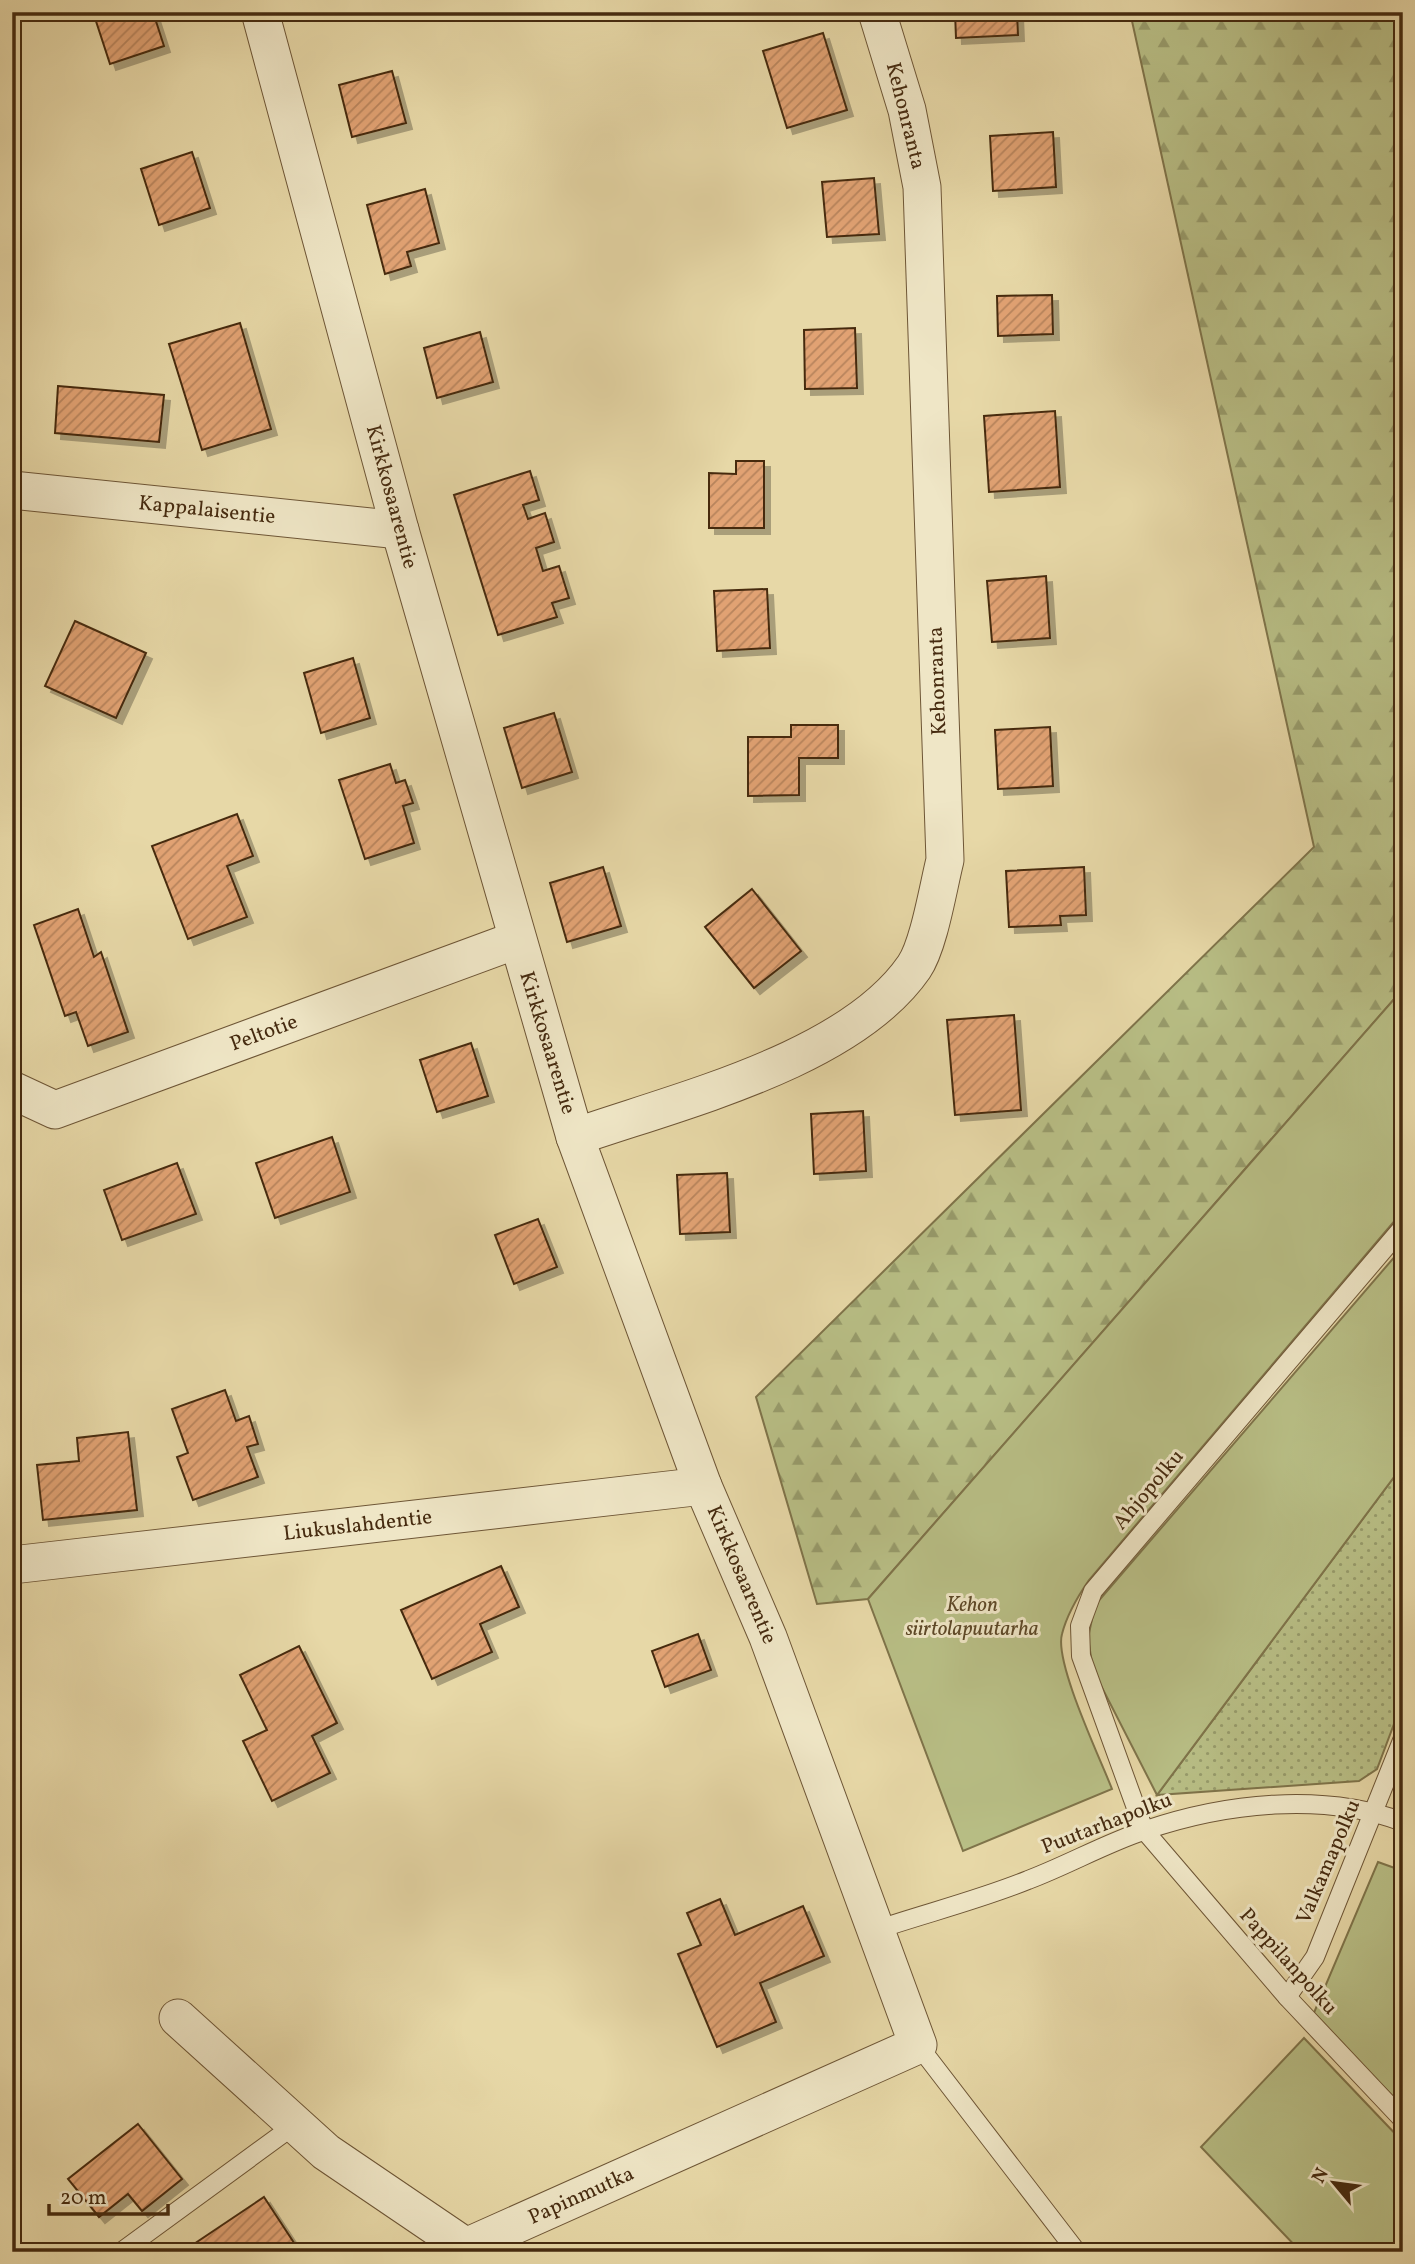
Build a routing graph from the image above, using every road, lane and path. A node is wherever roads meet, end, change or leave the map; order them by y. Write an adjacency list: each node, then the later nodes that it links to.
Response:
1 (260, 12): 4 (street, Kirkkosaarentie)
2 (877, 12): 7 (street, Kehonranta)
3 (12, 490): 4 (street, Kappalaisentie)
4 (400, 530): 5 (street, Kirkkosaarentie)
5 (516, 940): 6 (street, Peltotie); 7 (street, Kirkkosaarentie)
6 (12, 1090)
7 (575, 1137): 9 (street, Kirkkosaarentie)
8 (1403, 1227): 14 (lane, Ahjopolku)
9 (703, 1486): 10 (street, Liukuslahdentie); 15 (street, Kirkkosaarentie)
10 (12, 1564)
11 (1403, 1738): 12 (lane, Valkamapolku)
12 (1376, 1811): 13 (lane, Puutarhapolku); 14 (lane, Puutarhapolku); 16 (lane, Valkamapolku)
13 (1403, 1822)
14 (1143, 1830): 15 (lane, Puutarhapolku); 16 (lane, Pappilanpolku)
15 (876, 1930): 18 (street, Kirkkosaarentie)
16 (1287, 1997): 19 (lane, Pappilanpolku)
17 (178, 2018): 20 (street, Papinmutka)
18 (918, 2046): 20 (street, Papinmutka); 22 (lane)
19 (1403, 2120)
20 (296, 2124): 21 (lane)
21 (121, 2252)
22 (1077, 2252)

